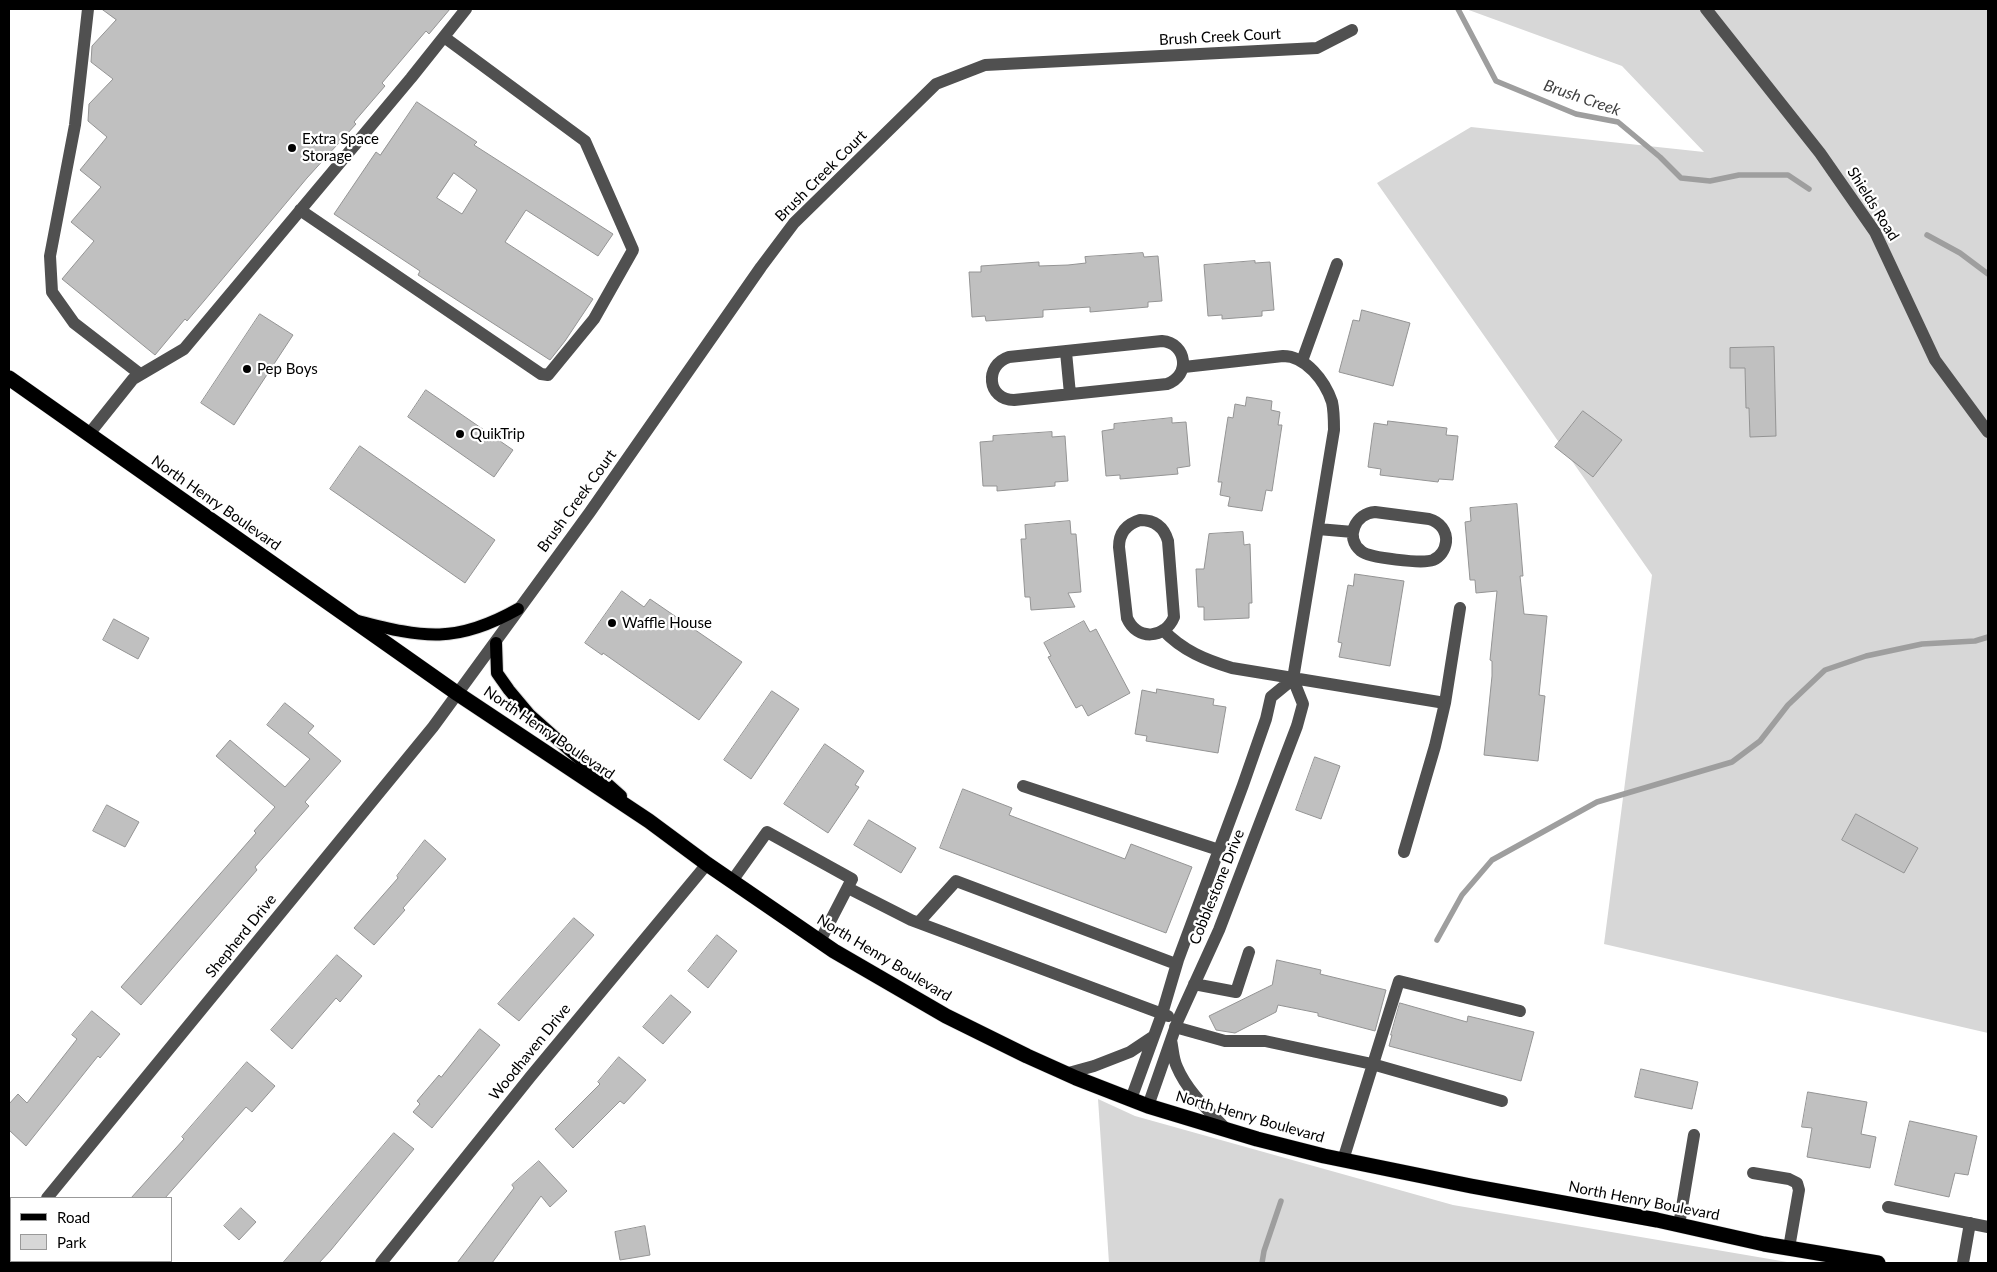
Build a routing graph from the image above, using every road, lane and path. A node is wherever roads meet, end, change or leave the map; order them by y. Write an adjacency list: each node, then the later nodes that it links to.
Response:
1 (88, 9): 11 (street)
2 (466, 9): 5 (street)
3 (1706, 9): 14 (street, Shields Road)
4 (1352, 30): 19 (street, Brush Creek Court)
5 (444, 37): 6 (street); 6 (street)
6 (300, 210): 11 (street)
7 (1337, 264): 9 (street)
8 (1066, 352): 10 (street); 13 (street); 13 (street)
9 (1302, 361): 10 (street); 16 (street)
10 (1184, 367): 13 (street)
11 (140, 374): 15 (street)
12 (9, 378): 15 (highway, North Henry Boulevard)
13 (1070, 394)
14 (1988, 432)
15 (88, 434): 20 (highway, North Henry Boulevard)
16 (1318, 529): 17 (street); 23 (street)
17 (1353, 532): 17 (street)
18 (1460, 608): 25 (street)
19 (518, 609): 20 (main road); 22 (street, Brush Creek Court)
20 (354, 621): 24 (highway, North Henry Boulevard)
21 (1164, 630): 21 (street); 23 (street)
22 (496, 643): 24 (street, Brush Creek Court); 27 (main road)
23 (1293, 679): 25 (street); 28 (street, Cobblestone Drive); 37 (street, Cobblestone Drive)
24 (458, 694): 27 (highway, North Henry Boulevard); 51 (street, Shepherd Drive)
25 (1445, 703): 29 (street)
26 (1023, 786): 28 (street)
27 (649, 821): 30 (highway, North Henry Boulevard)
28 (1219, 850): 36 (street, Cobblestone Drive)
29 (1404, 852)
30 (707, 864): 31 (highway, North Henry Boulevard); 57 (street, Woodhaven Drive)
31 (732, 881): 32 (street); 34 (highway, North Henry Boulevard)
32 (848, 888): 33 (street); 34 (street)
33 (919, 922): 36 (street); 39 (street)
34 (820, 941): 43 (highway, North Henry Boulevard)
35 (1249, 952): 37 (street)
36 (1176, 964): 39 (street, Cobblestone Drive)
37 (1194, 984): 40 (street, Cobblestone Drive)
38 (1520, 1012): 42 (street)
39 (1162, 1014): 40 (street); 41 (street, Cobblestone Drive)
40 (1175, 1029): 42 (street); 46 (street, Cobblestone Drive); 47 (street)
41 (1154, 1036): 43 (street); 44 (street, Cobblestone Drive)
42 (1372, 1064): 45 (street); 49 (street)
43 (1065, 1074): 44 (highway, North Henry Boulevard)
44 (1131, 1099): 46 (highway, North Henry Boulevard)
45 (1502, 1101)
46 (1148, 1106): 47 (highway, North Henry Boulevard)
47 (1226, 1129): 49 (highway, North Henry Boulevard)
48 (1694, 1135): 54 (street)
49 (1343, 1160): 54 (highway, North Henry Boulevard)
50 (1753, 1173): 56 (street)
51 (48, 1197)
52 (1888, 1207): 53 (street)
53 (1970, 1223): 55 (street); 59 (street)
54 (1679, 1225): 56 (highway, North Henry Boulevard)
55 (1988, 1227)
56 (1789, 1248): 58 (highway, North Henry Boulevard)
57 (381, 1263)
58 (1878, 1263)
59 (1963, 1263)

